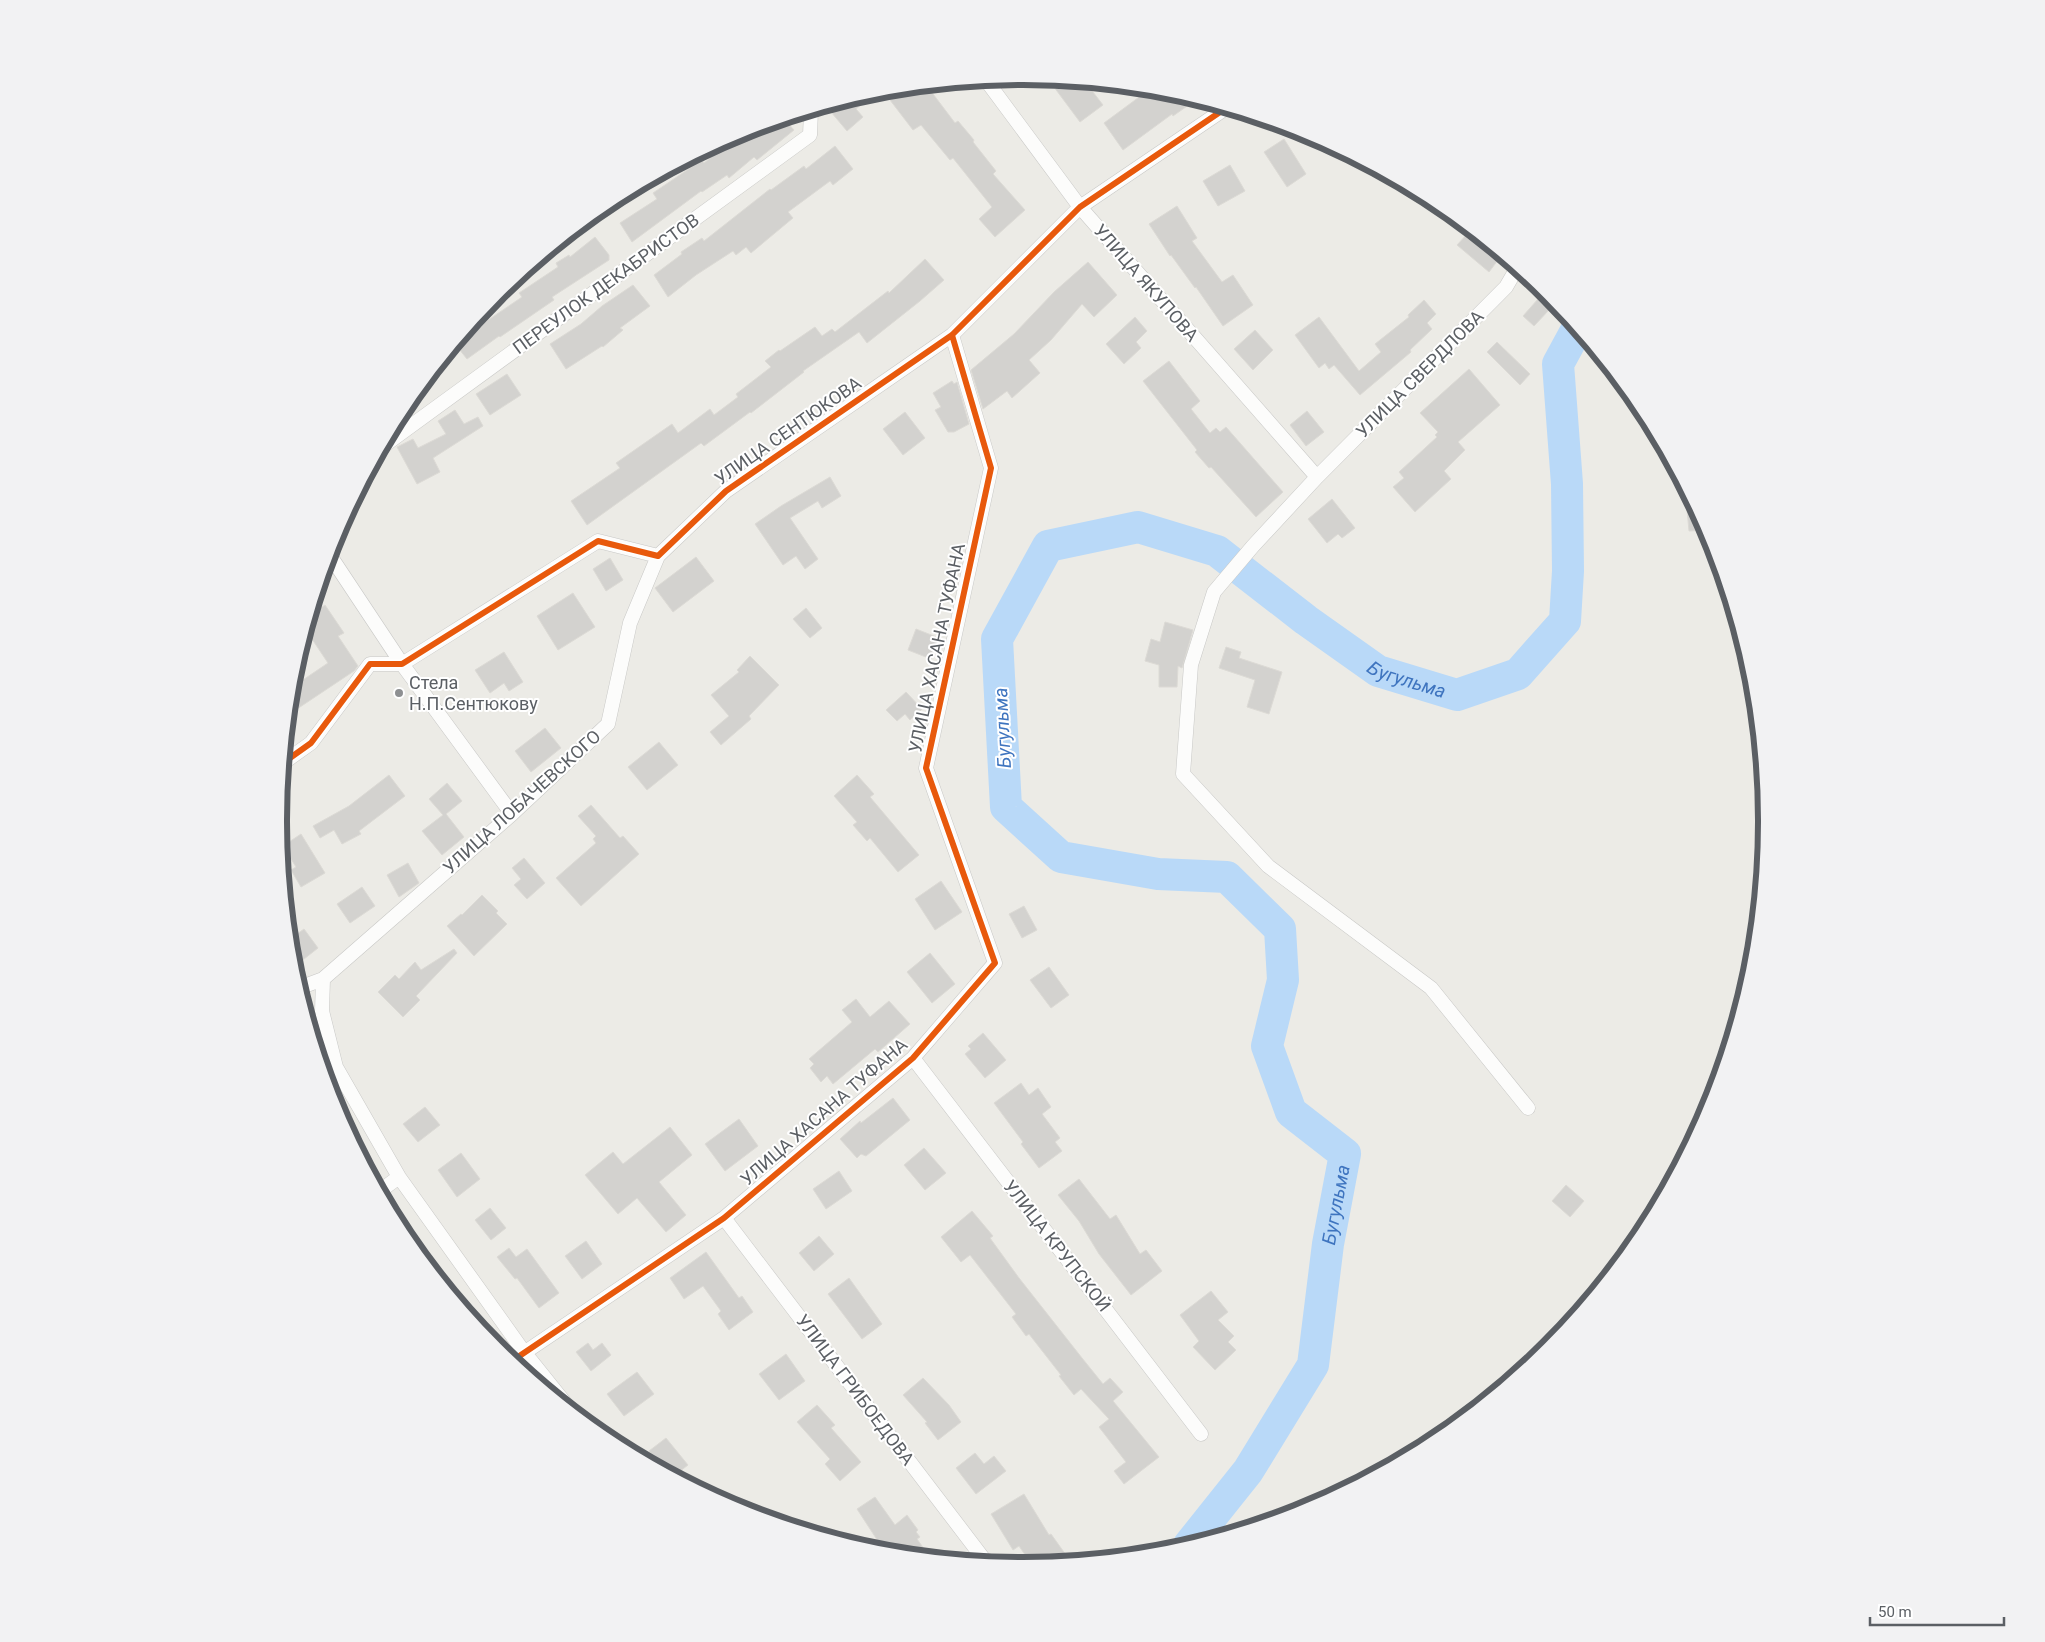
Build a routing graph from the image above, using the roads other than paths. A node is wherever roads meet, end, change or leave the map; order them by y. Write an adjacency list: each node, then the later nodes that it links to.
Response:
1 (991, 86): 4 (street, УЛИЦА ЯКУПОВА)
2 (1220, 112): 4 (street, УЛИЦА СЕНТЮКОВА)
3 (811, 116): 7 (street, ПЕРЕУЛОК ДЕКАБРИСТОВ)
4 (1080, 207): 6 (street, УЛИЦА СЕНТЮКОВА); 8 (street, УЛИЦА ЯКУПОВА)
5 (1514, 274): 8 (street, УЛИЦА СВЕРДЛОВА)
6 (952, 335): 9 (street, УЛИЦА СЕНТЮКОВА); 16 (street, УЛИЦА ХАСАНА ТУФАНА)
7 (395, 438)
8 (1317, 477): 17 (street, УЛИЦА СВЕРДЛОВА)
9 (658, 556): 11 (street); 13 (street, УЛИЦА ЛОБАЧЕВСКОГО)
10 (334, 562): 11 (street)
11 (402, 664): 12 (street); 13 (street)
12 (289, 759)
13 (512, 814): 14 (street, УЛИЦА ЛОБАЧЕВСКОГО)
14 (323, 978): 15 (street, УЛИЦА ЛОБАЧЕВСКОГО); 18 (street)
15 (306, 985)
16 (913, 1058): 20 (street, УЛИЦА ХАСАНА ТУФАНА); 24 (street, УЛИЦА КРУПСКОЙ)
17 (1528, 1108)
18 (399, 1177): 19 (street); 21 (street)
19 (384, 1188)
20 (724, 1218): 21 (street, УЛИЦА ХАСАНА ТУФАНА); 25 (street, УЛИЦА ГРИБОЕДОВА)
21 (524, 1352): 22 (street, УЛИЦА ХАСАНА ТУФАНА); 23 (street)
22 (518, 1356)
23 (551, 1386)
24 (1202, 1434)
25 (981, 1555)

